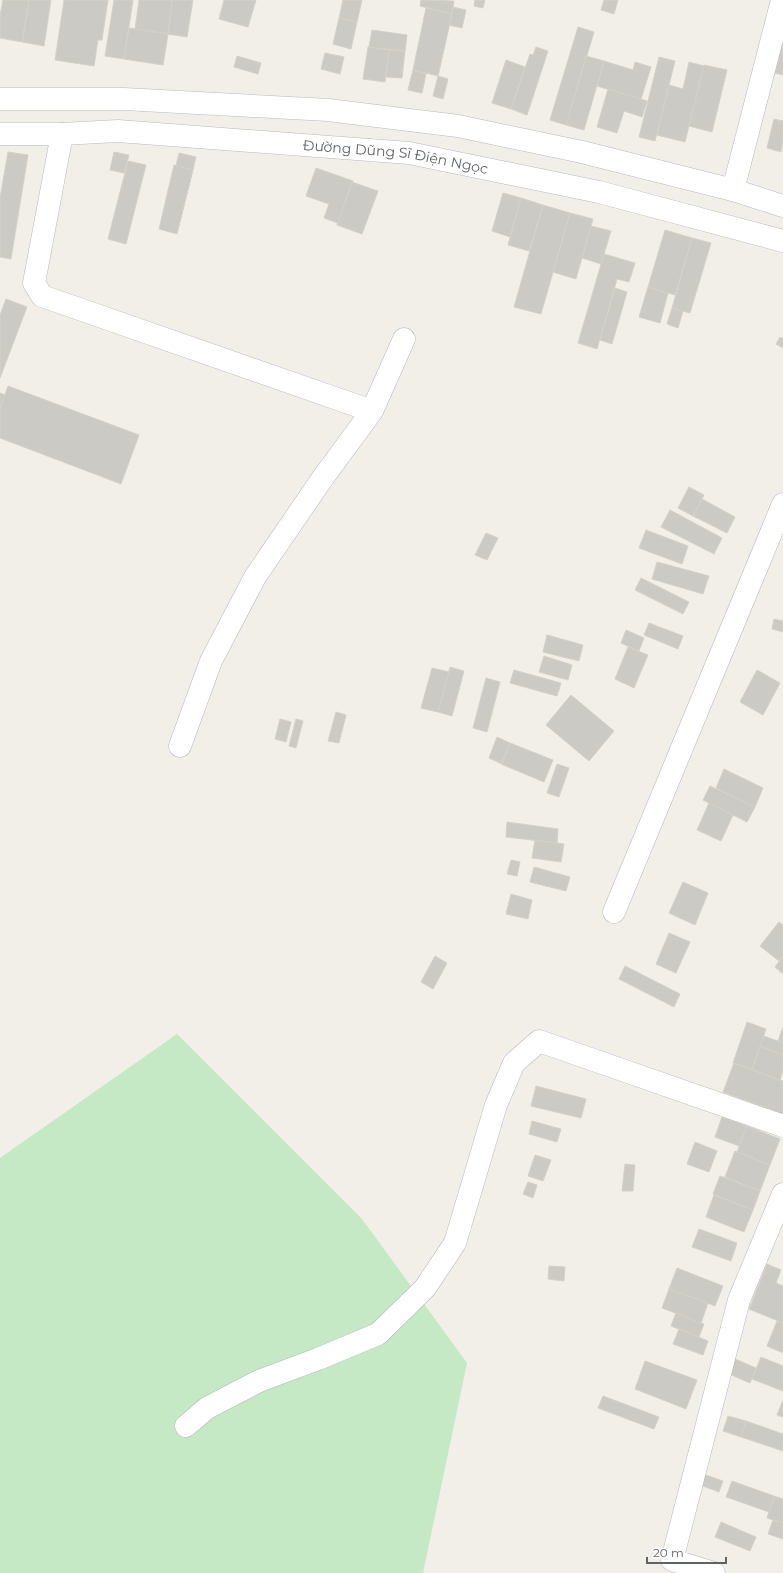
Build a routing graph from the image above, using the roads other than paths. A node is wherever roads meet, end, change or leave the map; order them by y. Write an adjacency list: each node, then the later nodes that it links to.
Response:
1 (782, 0): 6 (street)
2 (0, 99): 3 (street)
3 (64, 99): 5 (street); 6 (street)
4 (0, 134): 5 (street, Đường Dũng Sĩ Điện Ngọc)
5 (62, 134): 8 (street, Đường Dũng Sĩ Điện Ngọc); 10 (street)
6 (733, 190): 7 (street)
7 (783, 206)
8 (783, 241)
9 (404, 338): 10 (street)
10 (372, 412): 12 (street)
11 (783, 504): 13 (street)
12 (180, 746)
13 (614, 912)
14 (783, 1126): 16 (street)
15 (783, 1194): 17 (street)
16 (186, 1426)
17 (714, 1573)

